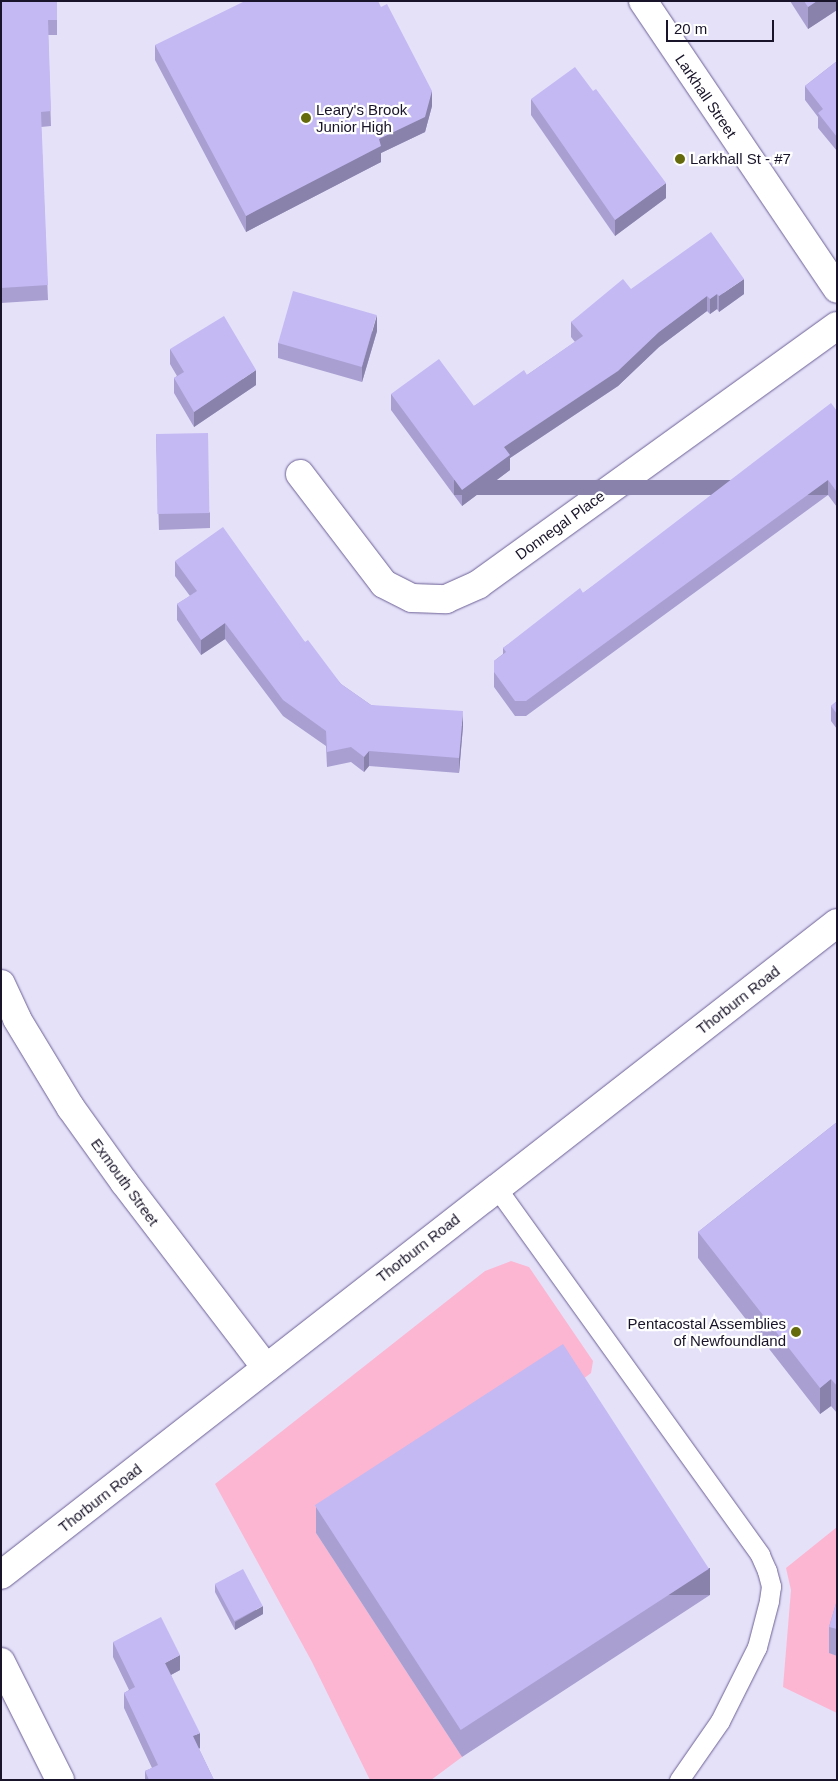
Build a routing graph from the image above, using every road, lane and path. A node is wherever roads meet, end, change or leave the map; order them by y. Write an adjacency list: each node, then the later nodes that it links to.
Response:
1 (643, 1): 2 (street, Larkhall Street)
2 (837, 289)
3 (837, 326): 4 (street, Donnegal Place)
4 (300, 474)
5 (837, 924): 7 (street, Thorburn Road)
6 (1, 984): 8 (street, Exmouth Street)
7 (496, 1188): 8 (street, Thorburn Road); 12 (lane)
8 (266, 1368): 9 (street, Thorburn Road)
9 (1, 1575)
10 (1, 1662): 11 (street)
11 (60, 1780)
12 (679, 1780)

